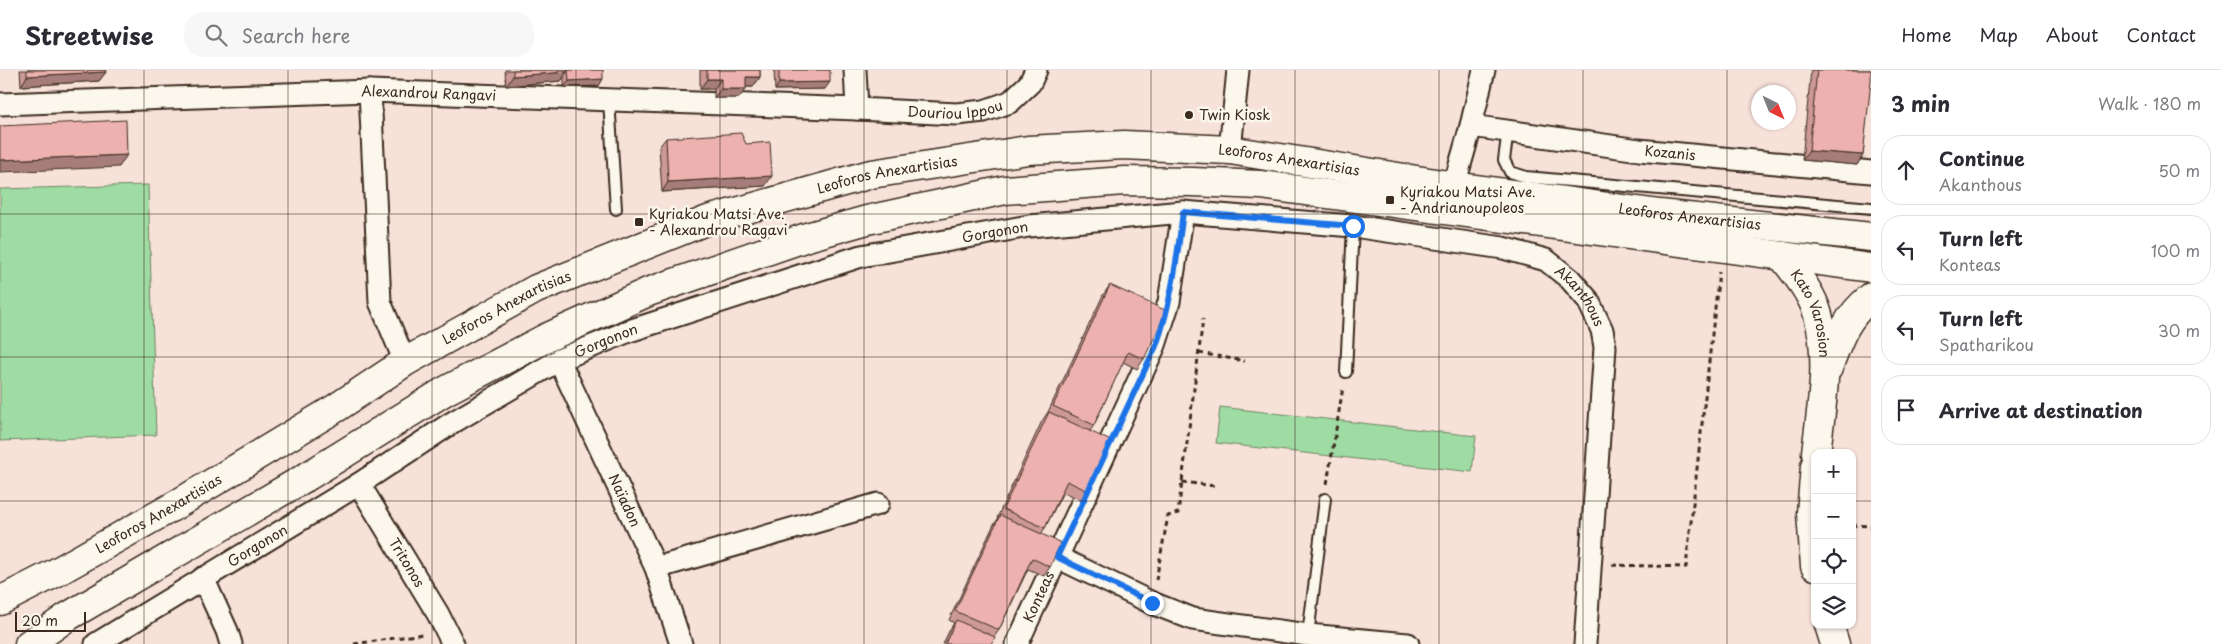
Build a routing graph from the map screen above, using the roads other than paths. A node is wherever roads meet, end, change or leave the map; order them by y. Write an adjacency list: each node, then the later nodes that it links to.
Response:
1 (855, 70): 8 (street)
2 (1036, 70): 8 (street, Douriou Ippou)
3 (1238, 70): 11 (street)
4 (1484, 70): 9 (street)
5 (370, 91): 6 (street, Alexandrou Rangavi); 7 (street, Alexandrou Rangavi); 23 (street)
6 (609, 100): 8 (street, Alexandrou Rangavi); 15 (lane)
7 (0, 104)
8 (857, 109)
9 (1471, 126): 10 (street, Kozanis); 13 (street)
10 (1508, 130): 12 (street, Kozanis); 14 (lane)
11 (1230, 150): 13 (main road, Leoforos Anexartisias); 23 (main road, Leoforos Anexartisias)
12 (1871, 172)
13 (1454, 186): 18 (main road, Leoforos Anexartisias)
14 (1871, 208)
15 (616, 209)
16 (1183, 212): 17 (street, Akanthous); 22 (street, Gorgonon); 32 (street, Konteas)
17 (1353, 226): 24 (lane); 45 (street, Akanthous)
18 (1871, 237)
19 (1782, 256): 20 (main road, Leoforos Anexartisias); 25 (main road, Kato Varosion); 39 (main road, Leoforos Anexartisias)
20 (1871, 268)
21 (1871, 296): 25 (main road, Kato Varosion)
22 (559, 360): 27 (street, Gorgonon); 33 (street, Naïadon)
23 (405, 362): 35 (main road, Leoforos Anexartisias)
24 (1346, 372)
25 (1825, 376): 26 (main road, Kato Varosion)
26 (1816, 449)
27 (359, 484): 34 (street, Gorgonon); 38 (street, Tritonos)
28 (1813, 494): 31 (main road)
29 (1325, 499): 37 (lane)
30 (878, 504): 33 (street)
31 (1813, 539)
32 (1057, 557): 37 (street); 43 (street, Konteas)
33 (656, 568): 42 (street, Naïadon)
34 (203, 578): 40 (street, Gorgonon); 41 (street)
35 (0, 601)
36 (1830, 629): 46 (main road)
37 (1308, 635): 44 (street)
38 (450, 637)
39 (28, 644)
40 (96, 644)
41 (231, 644)
42 (681, 644)
43 (1017, 644)
44 (1408, 644)
45 (1586, 644)
46 (1835, 644)

